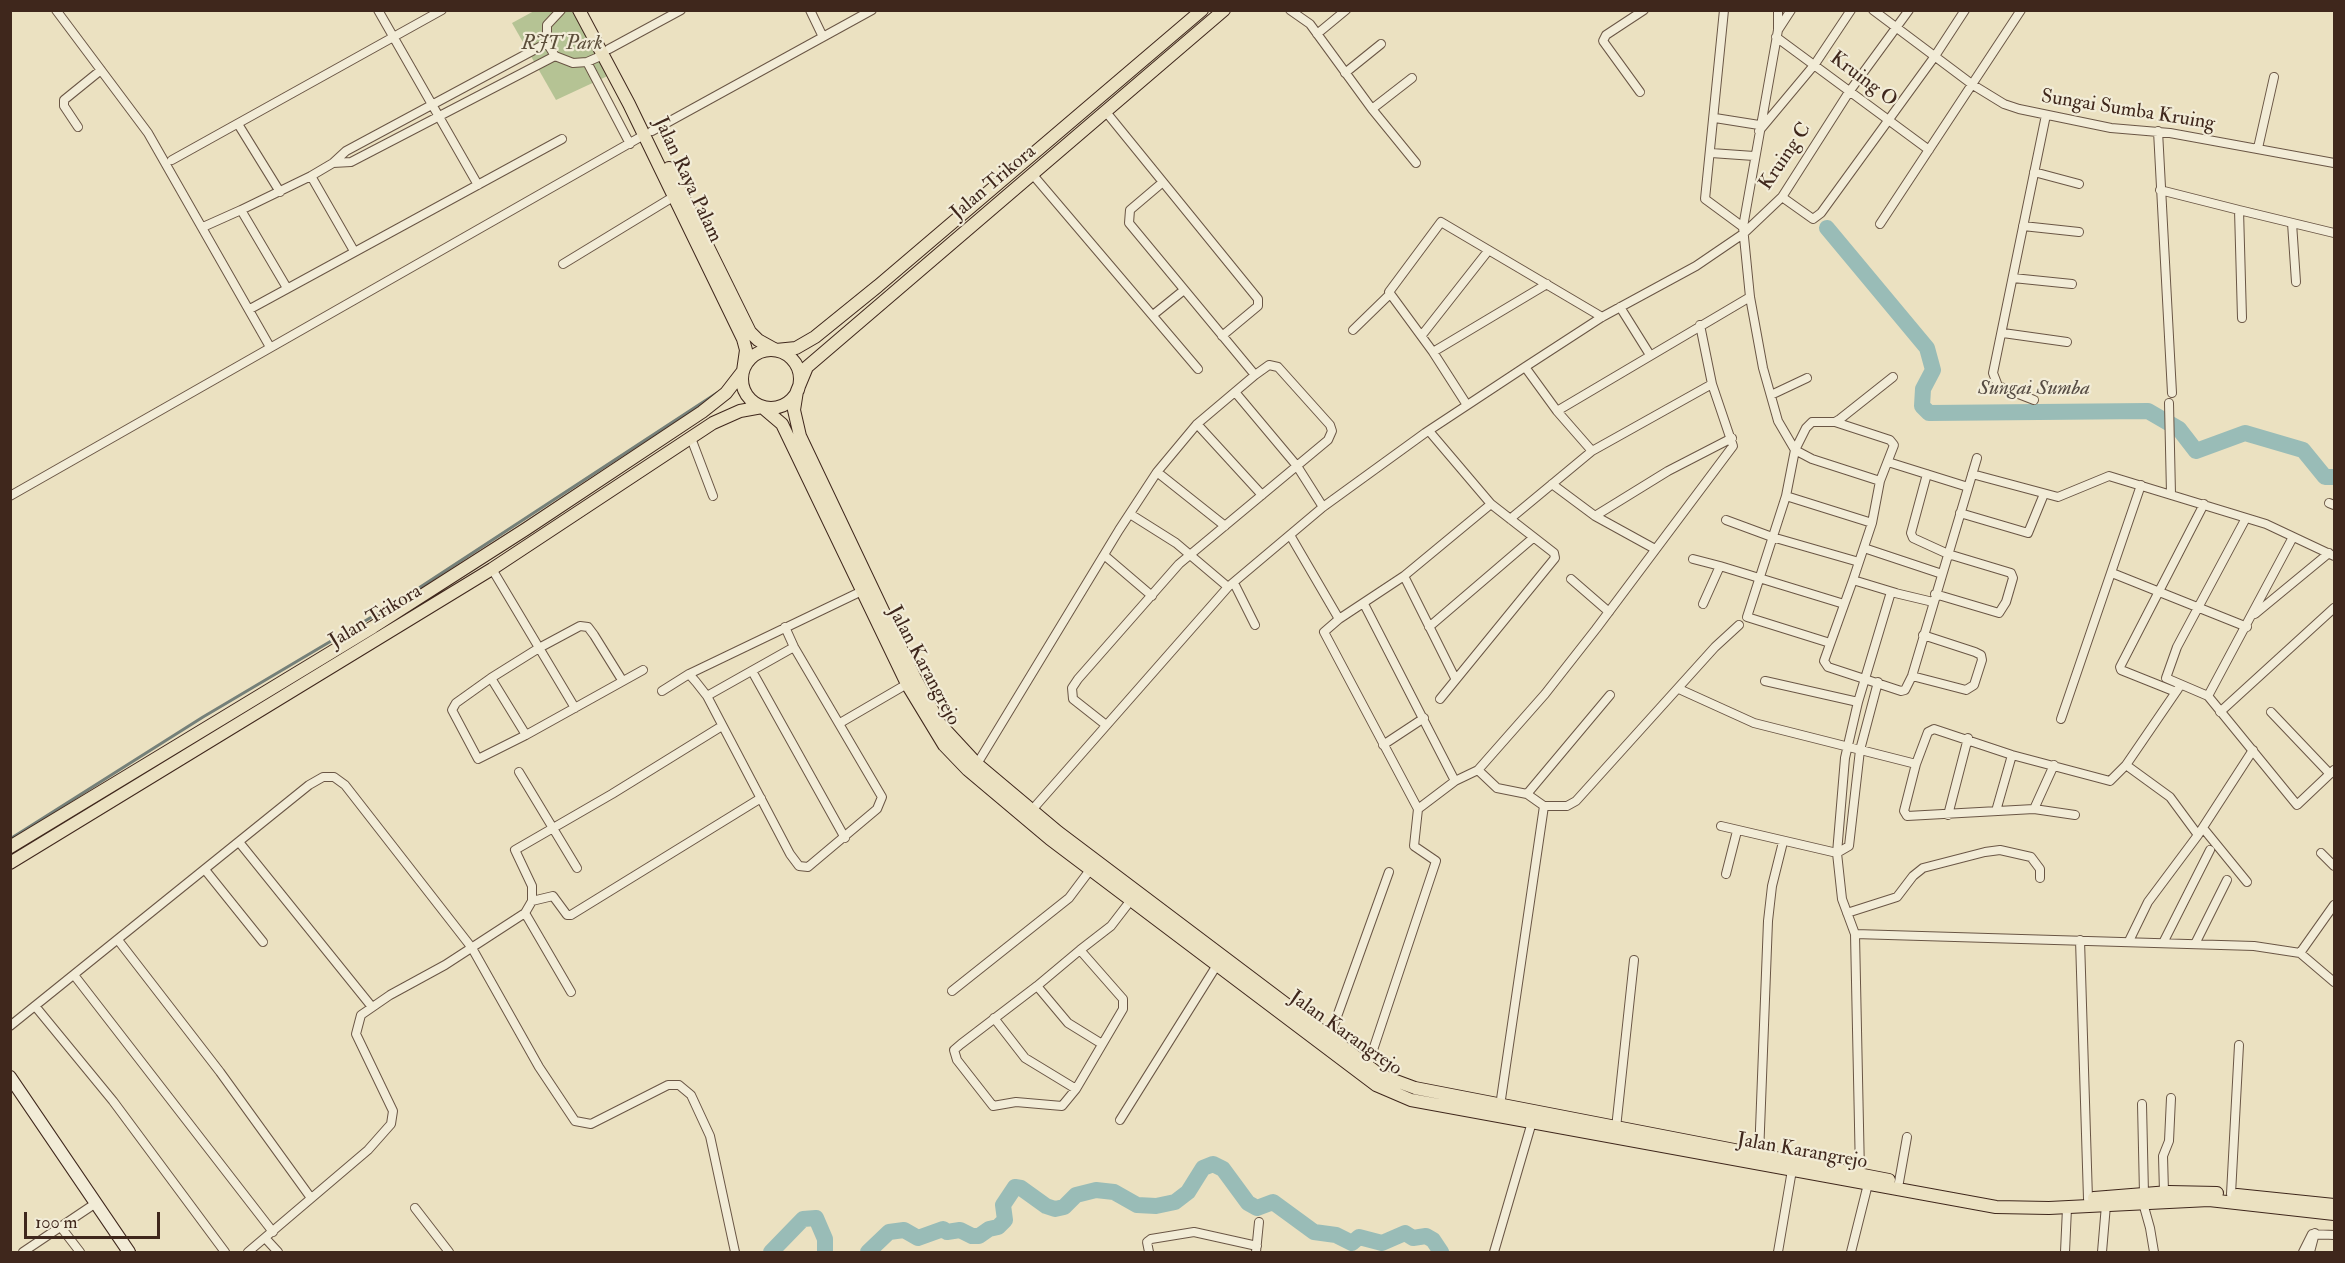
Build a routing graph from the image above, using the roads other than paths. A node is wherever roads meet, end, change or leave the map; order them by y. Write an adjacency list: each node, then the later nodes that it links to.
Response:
1 (56, 10): 37 (street)
2 (378, 10): 29 (street)
3 (442, 10): 29 (street)
4 (579, 10): 32 (main road, Jalan Raya Palam)
5 (588, 10): 32 (main road, Jalan Raya Palam)
6 (681, 10): 32 (street)
7 (810, 10): 28 (street)
8 (872, 10): 28 (street)
9 (1202, 10): 108 (main road, Jalan Trikora)
10 (1224, 10): 46 (main road, Jalan Trikora)
11 (1290, 10): 24 (street)
12 (1308, 10): 24 (street)
13 (1346, 10): 27 (street)
14 (1644, 10): 42 (street)
15 (1724, 10): 49 (street)
16 (1778, 10): 26 (street)
17 (1791, 10): 26 (street)
18 (1851, 10): 36 (street)
19 (1873, 10): 25 (street, Sungai Sumba Kruing)
20 (1910, 10): 25 (street, Kruing C)
21 (1965, 10): 34 (street)
22 (2021, 10): 41 (street)
23 (560, 11): 30 (street)
24 (1310, 24): 27 (street)
25 (1897, 29): 34 (street, Sungai Sumba Kruing); 43 (street, Kruing C)
26 (1777, 33): 36 (street, Kruing O); 53 (street)
27 (1317, 34): 38 (street)
28 (823, 37): 55 (street)
29 (392, 38): 44 (street); 51 (street)
30 (548, 43): 33 (street); 44 (street)
31 (1381, 44): 38 (street)
32 (606, 52): 35 (street); 55 (main road, Jalan Raya Palam)
33 (555, 56): 35 (street); 48 (street)
34 (1935, 56): 41 (street, Sungai Sumba Kruing); 50 (street)
35 (587, 62): 57 (street)
36 (1815, 64): 43 (street, Kruing O); 53 (street)
37 (101, 70): 52 (street); 81 (street)
38 (1345, 73): 45 (street)
39 (2274, 77): 58 (street)
40 (1412, 78): 45 (street)
41 (1973, 85): 47 (street, Sungai Sumba Kruing); 59 (street)
42 (1640, 92)
43 (1849, 92): 50 (street, Kruing O); 75 (street, Kruing C)
44 (431, 105): 48 (street); 63 (street)
45 (1372, 109): 64 (street)
46 (1106, 112): 67 (main road, Jalan Trikora); 69 (street)
47 (2046, 115): 54 (street, Sungai Sumba Kruing); 66 (street)
48 (439, 118): 63 (street); 71 (street)
49 (1715, 118): 53 (street); 60 (street)
50 (1888, 120): 59 (street, Kruing O); 75 (street)
51 (238, 124): 62 (street); 73 (street)
52 (78, 127)
53 (1759, 128): 61 (street)
54 (2158, 132): 58 (street, Sungai Sumba Kruing); 72 (street)
55 (648, 134): 57 (street); 74 (main road, Jalan Raya Palam); 108 (main road, Jalan Raya Palam)
56 (562, 138): 71 (street)
57 (630, 144): 107 (street)
58 (2258, 148): 65 (street, Sungai Sumba Kruing)
59 (1929, 150): 79 (street)
60 (1711, 153): 61 (street); 82 (street)
61 (1754, 156): 82 (street)
62 (172, 160)
63 (333, 163): 68 (street)
64 (1416, 163)
65 (2334, 163)
66 (2034, 172): 70 (street); 80 (street)
67 (1033, 175): 98 (street); 118 (main road, Jalan Trikora)
68 (311, 176): 73 (street); 86 (street)
69 (1163, 182): 93 (street); 104 (street)
70 (2079, 184)
71 (478, 185): 86 (street)
72 (2160, 190): 77 (street); 120 (street)
73 (280, 192): 76 (street)
74 (673, 197): 87 (street); 113 (main road, Jalan Raya Palam)
75 (1782, 197): 82 (street, Kruing C)
76 (241, 210): 81 (street); 92 (street)
77 (2239, 210): 78 (street); 100 (street)
78 (2292, 223): 84 (street); 89 (street)
79 (1880, 224)
80 (2023, 226): 83 (street); 88 (street)
81 (203, 227): 97 (street)
82 (1743, 230): 95 (street); 96 (street, Kruing C)
83 (2079, 232)
84 (2334, 233)
85 (1488, 250): 90 (street); 94 (street); 105 (street)
86 (354, 251): 92 (street)
87 (563, 264)
88 (2013, 278): 91 (street); 103 (street)
89 (2296, 282)
90 (1547, 284): 99 (street); 109 (street)
91 (2072, 285)
92 (287, 288): 97 (street)
93 (1184, 290): 98 (street); 104 (street)
94 (1390, 294): 102 (street); 105 (street)
95 (1750, 297): 101 (street); 121 (street)
96 (1620, 307): 99 (street, Kruing C); 110 (street)
97 (250, 309): 107 (street)
98 (1153, 315): 112 (street)
99 (1602, 317): 111 (street, Kruing C)
100 (2242, 318)
101 (1700, 325): 110 (street); 117 (street)
102 (1353, 330)
103 (2003, 333): 106 (street); 122 (street)
104 (1222, 336): 114 (street)
105 (1422, 336): 109 (street)
106 (2067, 342)
107 (270, 347): 147 (street)
108 (776, 350): 113 (main road); 118 (main road)
109 (1433, 352): 124 (street)
110 (1650, 355): 126 (street)
111 (1525, 367): 124 (street, Kruing C); 126 (street)
112 (1198, 369)
113 (743, 370): 125 (main road); 237 (main road, Jalan Trikora)
114 (1255, 375): 119 (street); 136 (street)
115 (1893, 377): 127 (street)
116 (1807, 378): 121 (street)
117 (1712, 384): 131 (street); 133 (street)
118 (797, 391): 125 (main road); 238 (main road, Jalan Karangrejo)
119 (1235, 392): 128 (street); 136 (street)
120 (2172, 393)
121 (1771, 395): 132 (street)
122 (2034, 400)
123 (2169, 403): 145 (street)
124 (1467, 405): 129 (street, Kruing C)
125 (762, 407): 130 (main road, Jalan Trikora); 182 (main road, Jalan Karangrejo)
126 (1557, 411): 133 (street)
127 (1834, 422): 132 (street); 135 (street)
128 (1197, 424): 137 (street); 146 (street)
129 (1429, 431): 150 (street); 152 (street, Kruing C)
130 (691, 438): 148 (street); 174 (main road, Jalan Trikora)
131 (1732, 438): 155 (street); 166 (street)
132 (1795, 450): 140 (street); 149 (street)
133 (1592, 451): 141 (street)
134 (1977, 458): 139 (street)
135 (1888, 462): 138 (street); 140 (street)
136 (1297, 466): 146 (street); 152 (street)
137 (1157, 472): 154 (street); 160 (street)
138 (1927, 474): 143 (street); 167 (street)
139 (1972, 474): 143 (street); 144 (street)
140 (1880, 481): 159 (street)
141 (1552, 484): 155 (street); 157 (street)
142 (2142, 485): 144 (street); 145 (street); 175 (street)
143 (1968, 487): 153 (street)
144 (2044, 494): 153 (street)
145 (2171, 494): 151 (street)
146 (1262, 495): 160 (street)
147 (10, 496)
148 (713, 496)
149 (1786, 496): 159 (street); 162 (street)
150 (1491, 504): 157 (street); 177 (street)
151 (2204, 504): 156 (street); 183 (street)
152 (1323, 507): 161 (street, Kruing C)
153 (1960, 513): 167 (street)
154 (1130, 514): 169 (street); 170 (street)
155 (1595, 516): 166 (street)
156 (2246, 518): 163 (street); 190 (street)
157 (1510, 519): 164 (street)
158 (1726, 520): 162 (street)
159 (1872, 523): 165 (street)
160 (1225, 526): 170 (street)
161 (1290, 535): 181 (street, Kruing C); 193 (street)
162 (1772, 537): 172 (street); 178 (street)
163 (2293, 537): 168 (street); 194 (street)
164 (1533, 538): 198 (street); 208 (street)
165 (1864, 548): 172 (street); 176 (street)
166 (1655, 549): 192 (street)
167 (1948, 554): 176 (street); 186 (street)
168 (2332, 554): 194 (street)
169 (1104, 555): 185 (street); 238 (street)
170 (1190, 555): 181 (street); 185 (street)
171 (1693, 559): 173 (street)
172 (1859, 562): 180 (street)
173 (1720, 566): 178 (street); 188 (street)
174 (492, 569): 202 (street); 245 (main road, Jalan Trikora)
175 (2112, 573): 183 (street); 226 (street)
176 (1942, 574): 186 (street)
177 (1404, 576): 187 (street); 198 (street)
178 (1759, 578): 189 (street); 200 (street)
179 (1571, 579): 192 (street)
180 (1853, 580): 184 (street); 189 (street)
181 (1231, 585): 195 (street); 228 (street, Kruing C)
182 (862, 591): 197 (street); 213 (main road, Jalan Karangrejo)
183 (2157, 593): 190 (street); 215 (street)
184 (1899, 594): 186 (street); 209 (street)
185 (1152, 596): 228 (street)
186 (1934, 598): 199 (street)
187 (1364, 604): 193 (street); 225 (street)
188 (1703, 604)
189 (1844, 604): 200 (street)
190 (2199, 608): 194 (street); 215 (street)
191 (2334, 608): 223 (street)
192 (1609, 612): 242 (street)
193 (1339, 619): 232 (street)
194 (2249, 623): 219 (street)
195 (1255, 625)
196 (1739, 625): 214 (street)
197 (784, 627): 201 (street); 205 (street)
198 (1429, 627): 208 (street)
199 (1923, 635): 206 (street); 206 (street)
200 (1830, 643): 209 (street)
201 (794, 647): 204 (street); 227 (street)
202 (539, 648): 207 (street); 210 (street); 222 (street)
203 (643, 670): 210 (street)
204 (752, 671): 218 (street); 260 (street)
205 (688, 674): 216 (street); 218 (street)
206 (1912, 676): 212 (street)
207 (491, 678): 230 (street); 230 (street)
208 (1455, 678): 220 (street)
209 (1865, 678): 212 (street); 221 (street)
210 (622, 680): 222 (street)
211 (1765, 681): 221 (street)
212 (1878, 682): 234 (street)
213 (907, 684): 227 (street); 268 (main road, Jalan Karangrejo)
214 (1679, 689): 233 (street); 249 (street)
215 (2177, 689): 219 (street); 241 (street)
216 (662, 691)
217 (1610, 695): 247 (street)
218 (707, 696): 229 (street)
219 (2208, 696): 223 (street)
220 (1440, 699)
221 (1858, 702): 233 (street)
222 (574, 708): 230 (street)
223 (2220, 712): 235 (street)
224 (2271, 712): 244 (street)
225 (1424, 718): 232 (street); 246 (street)
226 (2061, 719)
227 (840, 723): 260 (street)
228 (1106, 725): 252 (street, Kruing C)
229 (722, 726): 248 (street); 257 (street)
230 (526, 735)
231 (1968, 738): 236 (street); 239 (street); 254 (street)
232 (1383, 745): 250 (street)
233 (1846, 747): 234 (street); 265 (street)
234 (1860, 750): 239 (street); 265 (street)
235 (2253, 750): 244 (street); 259 (street)
236 (2012, 755): 240 (street); 253 (street)
237 (148, 762): 245 (main road); 263 (main road, Jalan Trikora)
238 (977, 764): 252 (main road, Jalan Karangrejo)
239 (1916, 764): 254 (street)
240 (2054, 765): 241 (street); 251 (street)
241 (2126, 765): 259 (street)
242 (1478, 770): 246 (street); 247 (street)
243 (519, 772): 257 (street)
244 (2332, 772)
245 (155, 775): 267 (main road, Jalan Trikora)
246 (1455, 781): 250 (street)
247 (1527, 794): 249 (street)
248 (761, 798): 260 (street); 278 (street)
249 (1544, 806): 312 (street)
250 (1418, 809): 307 (street)
251 (2034, 809): 253 (street); 255 (street)
252 (1032, 810): 268 (main road, Jalan Karangrejo)
253 (1996, 811): 254 (street)
254 (1948, 815)
255 (2075, 815)
256 (1721, 826): 258 (street)
257 (554, 827): 270 (street); 278 (street)
258 (1737, 831): 262 (street); 273 (street)
259 (2200, 831): 276 (street); 285 (street)
260 (845, 838)
261 (239, 842): 271 (street); 289 (street); 301 (street)
262 (1783, 842): 265 (street); 318 (street)
263 (10, 847)
264 (2210, 850): 287 (street)
265 (1837, 853): 281 (street)
266 (2321, 853): 269 (street)
267 (10, 863)
268 (1093, 866): 277 (main road, Jalan Karangrejo); 297 (street); 299 (main road, Jalan Karangrejo)
269 (2334, 866)
270 (577, 868)
271 (206, 871): 283 (street); 286 (street)
272 (1389, 872): 304 (street)
273 (1726, 874)
274 (2040, 878): 281 (street)
275 (2227, 880): 288 (street)
276 (2247, 882)
277 (1131, 900): 290 (street); 293 (main road, Jalan Karangrejo)
278 (532, 901): 280 (street)
279 (2334, 905): 291 (street)
280 (525, 913): 289 (street); 298 (street)
281 (1846, 914): 282 (street)
282 (1855, 934): 284 (street); 320 (street)
283 (118, 940): 294 (street); 325 (street)
284 (2080, 940): 285 (street); 326 (street)
285 (2130, 941): 287 (street)
286 (263, 942)
287 (2163, 943): 288 (street)
288 (2195, 944): 291 (street)
289 (472, 948): 301 (street); 348 (street)
290 (1080, 950): 296 (street); 305 (street)
291 (2300, 953): 295 (street)
292 (1634, 960): 316 (street)
293 (1217, 965): 299 (main road, Jalan Karangrejo); 313 (street)
294 (74, 975): 300 (street); 336 (street)
295 (2334, 981)
296 (1037, 986): 302 (street); 305 (street)
297 (952, 991)
298 (571, 992)
299 (1276, 1003): 304 (main road, Jalan Karangrejo); 314 (main road, Jalan Karangrejo)
300 (35, 1005): 303 (street); 344 (street)
301 (372, 1006): 325 (street)
302 (994, 1018): 309 (street); 309 (street)
303 (10, 1026)
304 (1330, 1036): 307 (main road, Jalan Karangrejo)
305 (1102, 1044): 309 (street)
306 (2239, 1044): 324 (street)
307 (1368, 1065): 312 (main road, Jalan Karangrejo)
308 (10, 1077): 328 (main road)
309 (1076, 1089)
310 (2171, 1098): 323 (street)
311 (2142, 1104): 327 (street)
312 (1500, 1106): 315 (main road, Jalan Karangrejo)
313 (1120, 1120)
314 (1532, 1122): 315 (main road, Jalan Karangrejo); 350 (street)
315 (1565, 1123): 316 (main road, Jalan Karangrejo); 319 (main road, Jalan Karangrejo)
316 (1616, 1128): 318 (main road, Jalan Karangrejo)
317 (1907, 1137): 321 (street)
318 (1759, 1155): 320 (main road, Jalan Karangrejo)
319 (1792, 1170): 322 (main road, Jalan Karangrejo); 351 (street)
320 (1860, 1173): 321 (main road, Jalan Karangrejo)
321 (1899, 1182): 326 (main road, Jalan Karangrejo)
322 (1868, 1184): 332 (main road, Jalan Karangrejo); 352 (street)
323 (2164, 1192): 324 (main road, Jalan Karangrejo); 327 (main road, Jalan Karangrejo)
324 (2231, 1194): 330 (main road, Jalan Karangrejo)
325 (311, 1198): 336 (street)
326 (2088, 1198): 327 (main road, Jalan Karangrejo)
327 (2143, 1199): 329 (main road, Jalan Karangrejo); 333 (main road, Jalan Karangrejo); 355 (street)
328 (96, 1203): 335 (street); 343 (main road)
329 (2106, 1205): 332 (main road, Jalan Karangrejo); 354 (street)
330 (2334, 1205)
331 (415, 1208): 347 (street)
332 (2067, 1208): 353 (street)
333 (2334, 1214)
334 (1259, 1222): 340 (street)
335 (60, 1226): 341 (street); 342 (street)
336 (273, 1232): 339 (street)
337 (2315, 1233): 338 (street); 356 (street); 357 (street)
338 (2334, 1235)
339 (266, 1239): 345 (street); 346 (street)
340 (1256, 1249): 349 (street)
341 (23, 1252)
342 (80, 1252)
343 (129, 1252)
344 (225, 1252)
345 (248, 1252)
346 (279, 1252)
347 (449, 1252)
348 (735, 1252)
349 (1149, 1252)
350 (1494, 1252)
351 (1778, 1252)
352 (1851, 1252)
353 (2065, 1252)
354 (2102, 1252)
355 (2154, 1252)
356 (2303, 1252)
357 (2310, 1252)

